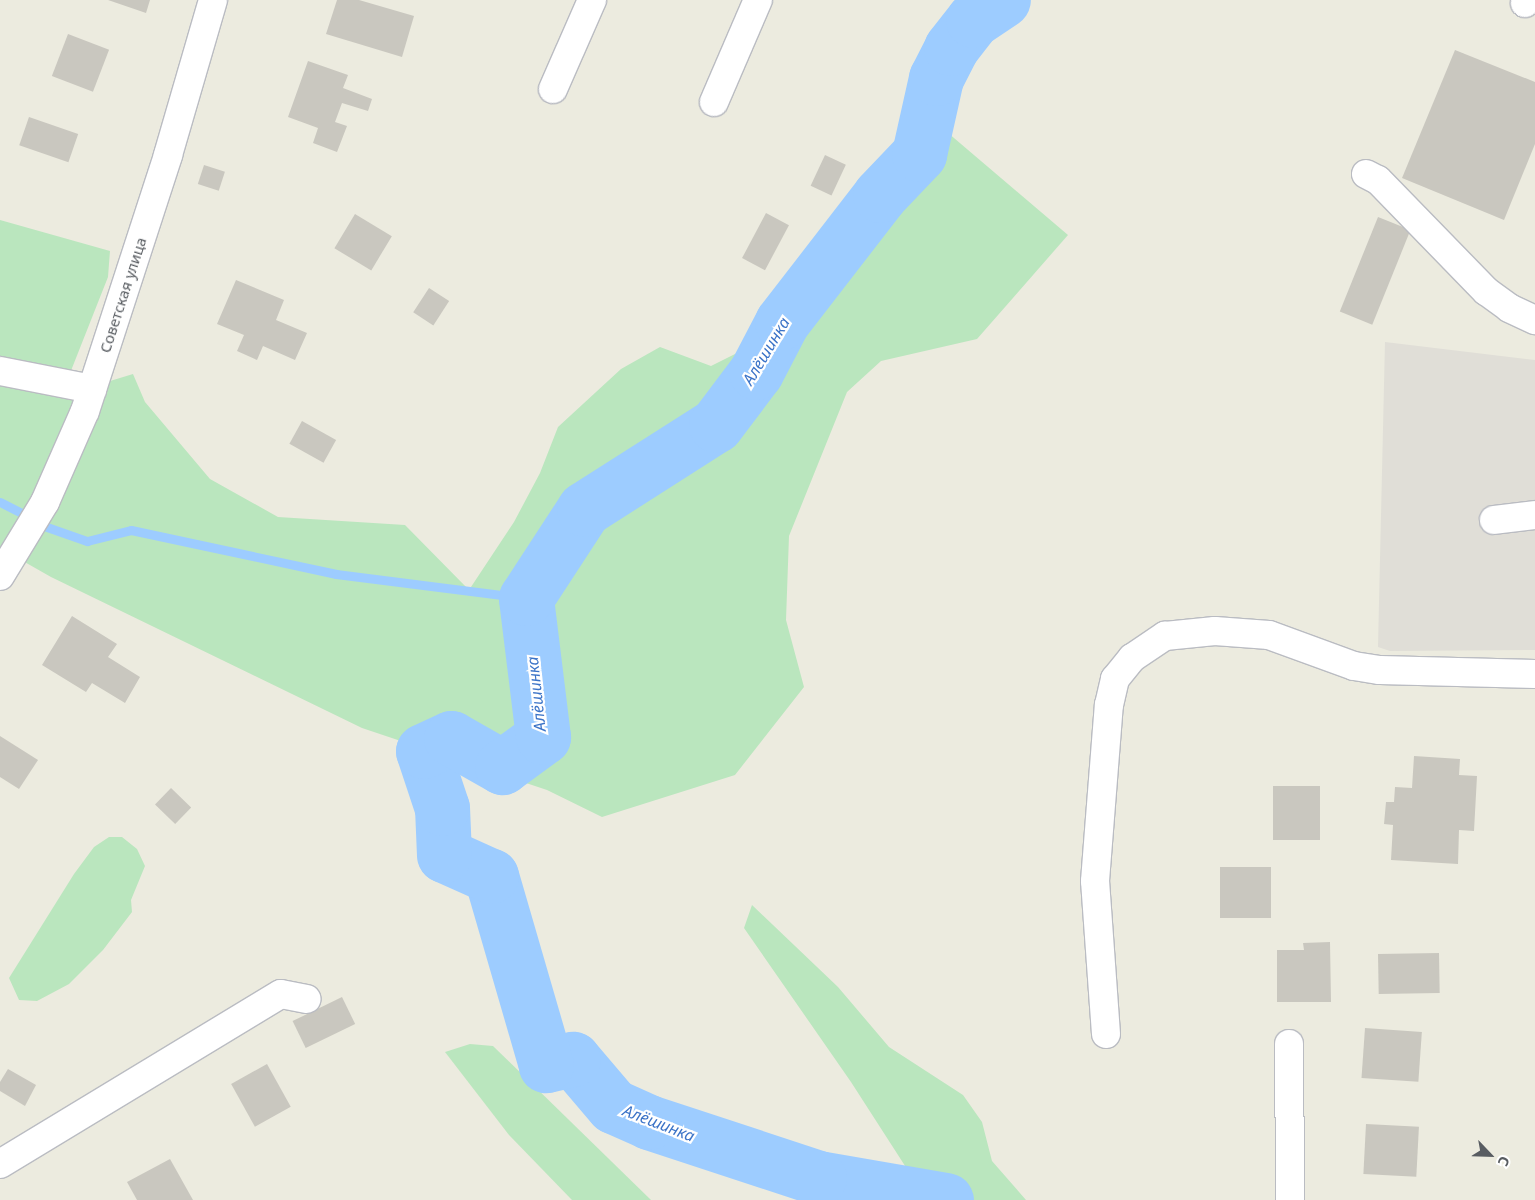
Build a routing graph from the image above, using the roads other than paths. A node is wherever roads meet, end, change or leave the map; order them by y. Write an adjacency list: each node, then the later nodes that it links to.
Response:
1 (213, 0): 9 (street, Советская улица)
2 (592, 0): 4 (street)
3 (758, 0): 5 (street)
4 (553, 89)
5 (714, 102)
6 (1366, 174): 7 (street)
7 (1535, 320)
8 (0, 371): 9 (street)
9 (92, 390): 12 (street, Советская улица)
10 (1535, 515): 11 (street)
11 (1494, 520)
12 (0, 576)
13 (1535, 674): 15 (street)
14 (307, 999): 17 (street)
15 (1106, 1034)
16 (1289, 1044): 18 (street)
17 (0, 1164)
18 (1290, 1200)

